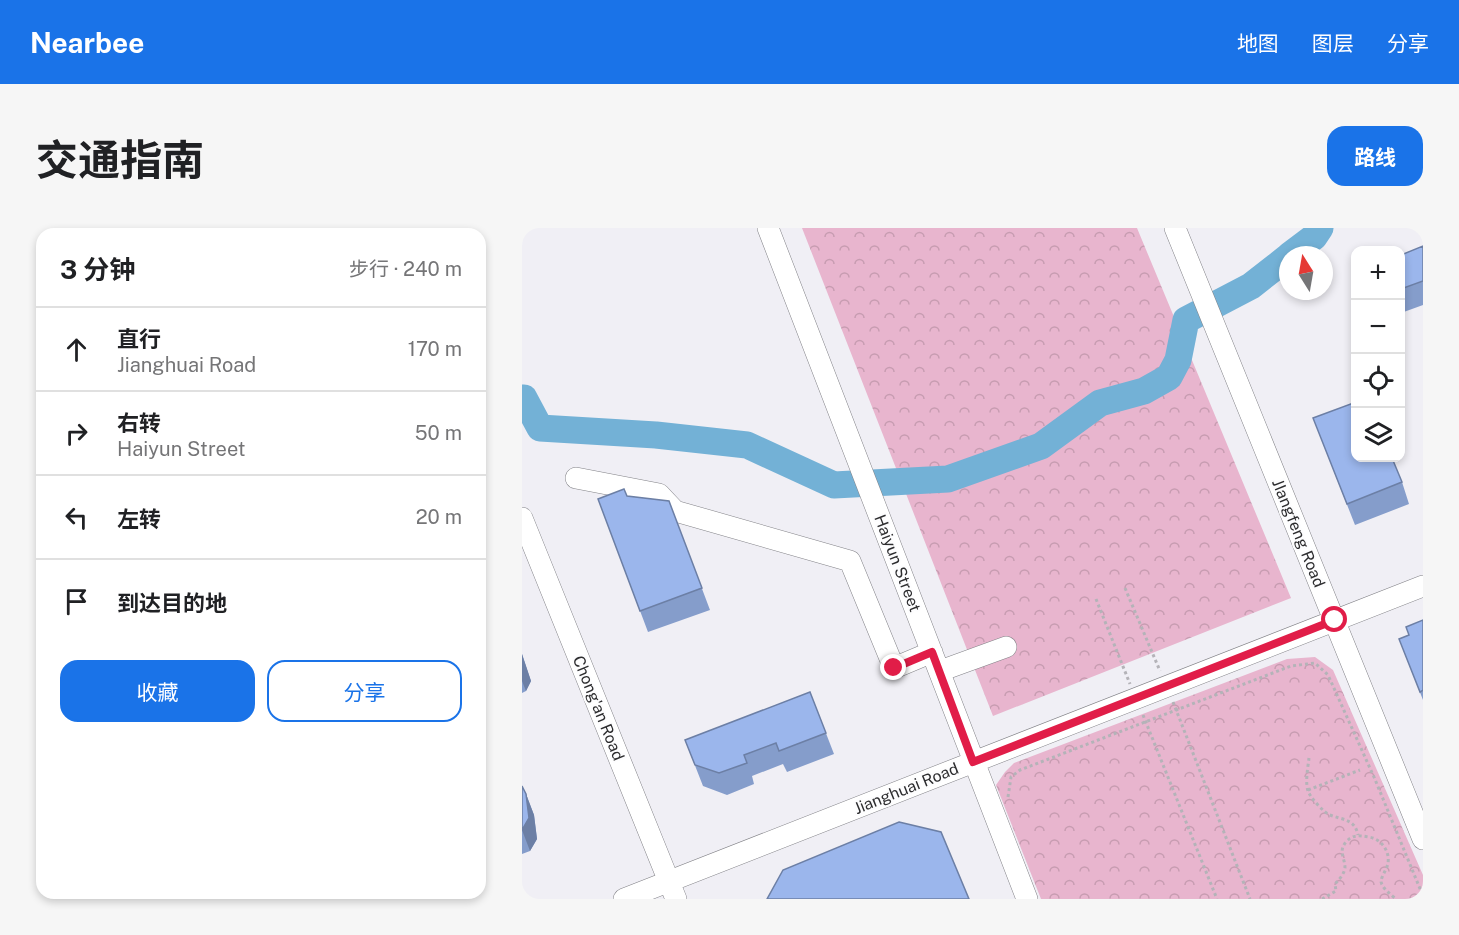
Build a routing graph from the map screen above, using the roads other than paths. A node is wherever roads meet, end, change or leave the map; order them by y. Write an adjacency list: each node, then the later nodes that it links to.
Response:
1 (768, 228): 8 (street, Haiyun Street)
2 (1175, 228): 6 (street, JIangfeng Road)
3 (576, 478): 8 (street)
4 (522, 518): 11 (street, Chong'an Road)
5 (1423, 586): 6 (street, Jianghuai Road)
6 (1335, 620): 9 (street, Jianghuai Road); 10 (street, JIangfeng Road)
7 (1006, 647): 8 (street)
8 (936, 662): 9 (street, Haiyun Street)
9 (973, 762): 11 (street, Jianghuai Road); 13 (street, Haiyun Street)
10 (1423, 839)
11 (673, 890): 12 (street, Jianghuai Road)
12 (624, 899)
13 (1027, 899)

